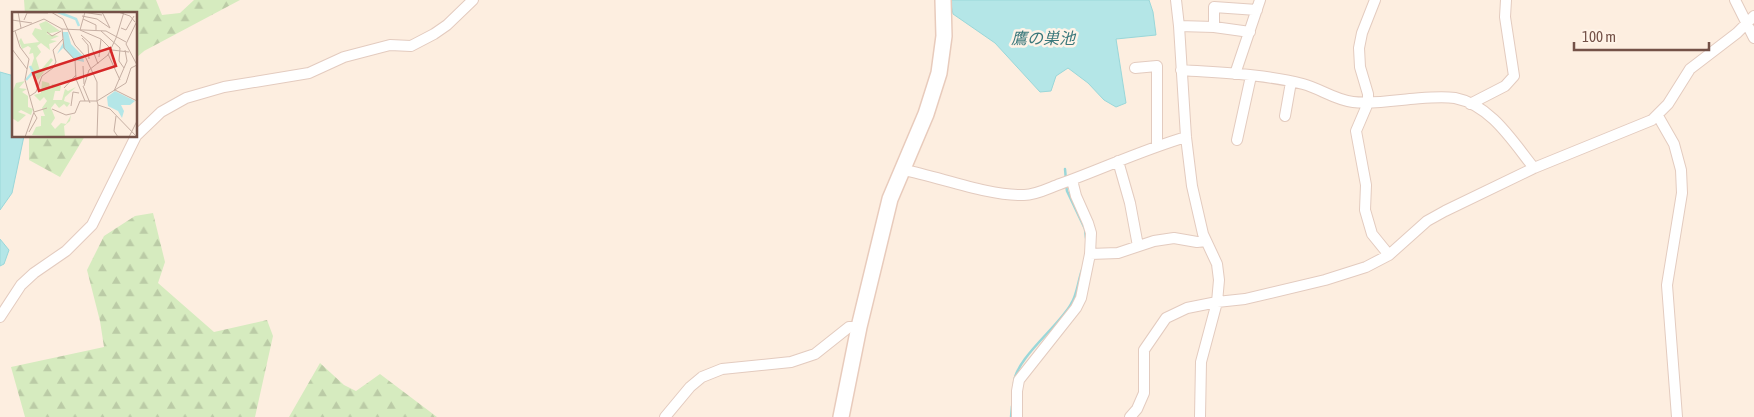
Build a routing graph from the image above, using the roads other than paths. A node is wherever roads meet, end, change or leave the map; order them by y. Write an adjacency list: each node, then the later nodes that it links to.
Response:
1 (473, 0): 23 (street)
2 (943, 0): 30 (street)
3 (1176, 0): 10 (street)
4 (1375, 0): 19 (street)
5 (1506, 0): 20 (street)
6 (1735, 0): 9 (street)
7 (1259, 5): 11 (street); 12 (street)
8 (1754, 16): 9 (street)
9 (1746, 24): 13 (street); 22 (street)
10 (1179, 26): 11 (street); 15 (street)
11 (1214, 27): 12 (street)
12 (1250, 32): 16 (street)
13 (1754, 38)
14 (1135, 68): 27 (street)
15 (1181, 70): 16 (street); 25 (street)
16 (1235, 74): 17 (street)
17 (1250, 76): 18 (street); 26 (street)
18 (1291, 82): 19 (street); 21 (street)
19 (1368, 103): 20 (street); 35 (street)
20 (1470, 104): 29 (street)
21 (1285, 116)
22 (1658, 116): 29 (street); 44 (street)
23 (138, 134)
24 (135, 138): 37 (street)
25 (1186, 138): 27 (street); 32 (street)
26 (1236, 140)
27 (1157, 145): 28 (street)
28 (1118, 161): 31 (street); 33 (street)
29 (1534, 168): 35 (street)
30 (904, 170): 31 (street); 38 (street)
31 (1072, 180): 34 (street)
32 (1206, 241): 33 (street); 36 (street)
33 (1138, 246): 34 (street)
34 (1090, 254): 41 (street)
35 (1389, 255): 36 (street)
36 (1216, 302): 42 (street); 43 (street)
37 (0, 317)
38 (859, 327): 39 (street); 40 (street)
39 (665, 417)
40 (841, 417)
41 (1017, 417)
42 (1130, 417)
43 (1200, 417)
44 (1677, 417)

